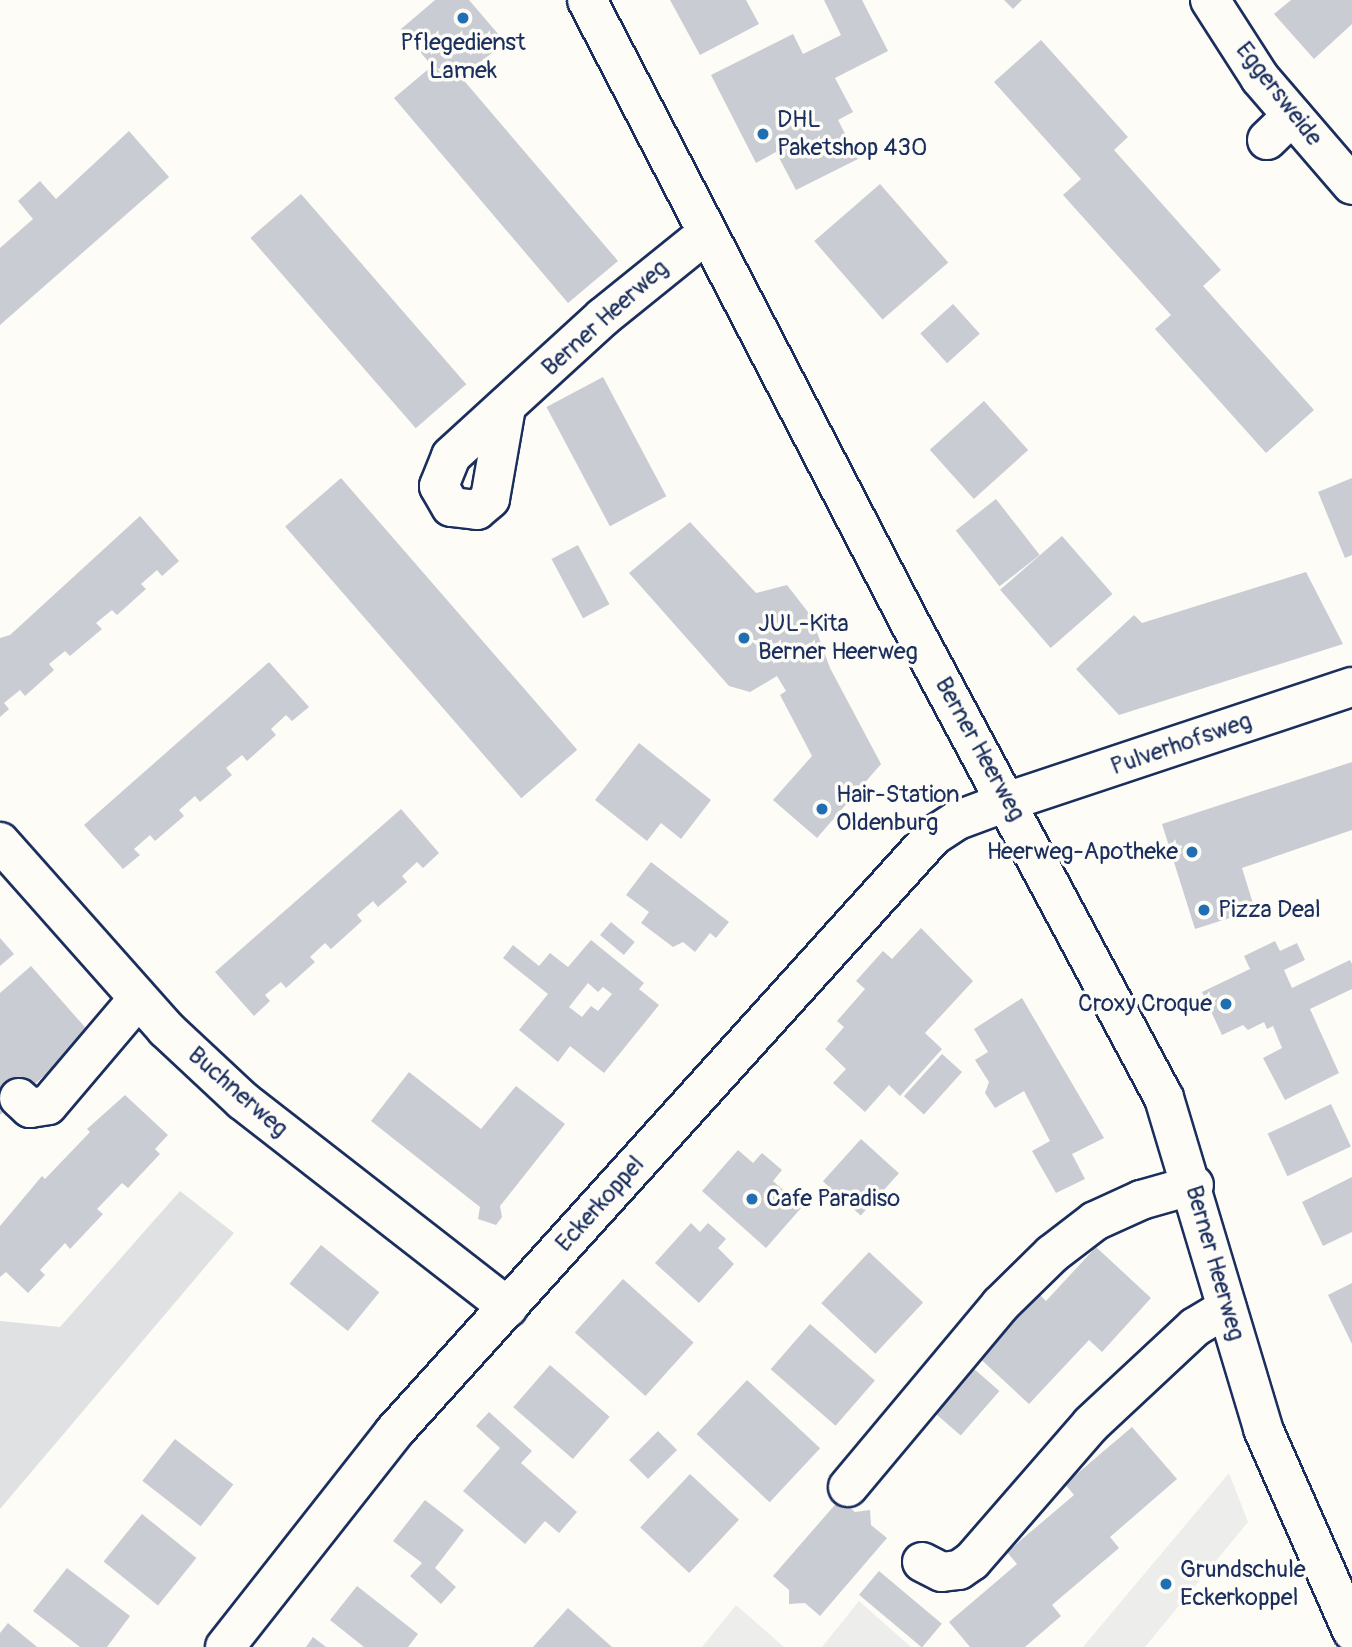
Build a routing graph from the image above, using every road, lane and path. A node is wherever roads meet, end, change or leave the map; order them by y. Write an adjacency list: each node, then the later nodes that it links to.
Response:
1 (587, 0): 4 (street, Berner Heerweg)
2 (1210, 0): 3 (street, Eggersweide)
3 (1351, 182)
4 (707, 233): 5 (street, Berner Heerweg); 7 (street, Berner Heerweg)
5 (506, 407)
6 (1352, 687): 7 (street, Pulverhofsweg)
7 (1009, 801): 11 (street, Berner Heerweg); 12 (street, Eckerkoppel)
8 (0, 842): 9 (street, Buchnerweg)
9 (138, 999): 10 (street); 12 (street, Buchnerweg)
10 (19, 1098)
11 (1194, 1185): 13 (street, Berner Heerweg); 14 (street)
12 (508, 1307): 18 (street, Eckerkoppel)
13 (1227, 1307): 15 (street); 16 (street, Berner Heerweg)
14 (848, 1487)
15 (922, 1562)
16 (1339, 1571): 17 (street, Berner Heerweg)
17 (1349, 1619)
18 (225, 1647)

